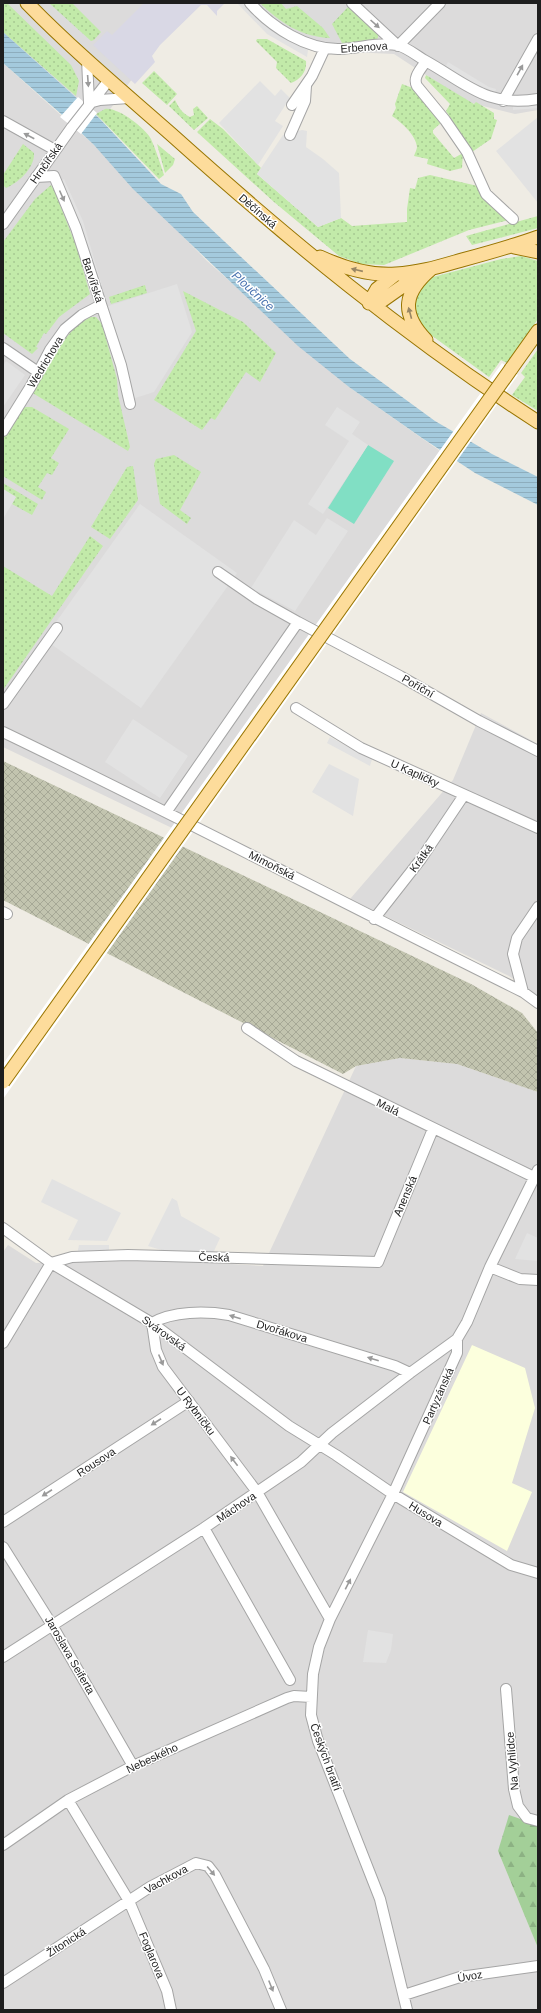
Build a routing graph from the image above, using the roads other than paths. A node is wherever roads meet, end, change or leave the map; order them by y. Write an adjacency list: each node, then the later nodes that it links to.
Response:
1 (27, 3): 8 (main road, Děčínská)
2 (250, 3): 7 (street, Erbenova)
3 (352, 3): 6 (street, one-way to 6)
4 (440, 3): 6 (street)
5 (538, 38): 14 (street, one-way to 5)
6 (398, 46): 7 (street, Erbenova); 9 (street, Erbenova)
7 (325, 48): 11 (street)
8 (86, 59): 10 (main road, Děčínská); 15 (street, one-way to 15)
9 (426, 61): 14 (street, Erbenova); 21 (street)
10 (109, 80): 12 (main road, Děčínská); 15 (street, Hrnčířská)
11 (306, 86): 16 (street); 18 (street)
12 (129, 98): 15 (street); 25 (main road, Děčínská)
13 (538, 99): 14 (street, Erbenova)
14 (503, 101)
15 (89, 103): 19 (street, Hrnčířská)
16 (292, 105)
17 (3, 121): 19 (street, one-way to 17)
18 (290, 135)
19 (55, 150): 20 (street, Hrnčířská)
20 (36, 177): 22 (street, Hrnčířská); 30 (street, Barvířská, one-way to 30)
21 (513, 219)
22 (3, 224)
23 (538, 237): 24 (main road)
24 (512, 246): 26 (main road); 27 (main road)
25 (301, 248): 28 (main road, one-way to 25); 29 (main road, Děčínská)
26 (538, 252)
27 (431, 269): 28 (main road); 29 (main road); 33 (main road, one-way to 27)
28 (396, 274): 29 (main road)
29 (369, 303): 33 (main road, Děčínská)
30 (101, 305): 34 (street, Wedrichova); 35 (street, Barvířská)
31 (538, 331): 53 (main road, bridge)
32 (3, 348): 34 (street)
33 (441, 356): 36 (main road, Děčínská)
34 (38, 372): 37 (street, Wedrichova)
35 (130, 404)
36 (538, 422)
37 (3, 431)
38 (218, 572): 39 (street, Poříční)
39 (298, 622): 44 (street, Poříční); 46 (street)
40 (57, 628): 41 (street)
41 (3, 704)
42 (296, 708): 45 (street, U Kapličky)
43 (3, 732): 46 (street, Mimoňská)
44 (538, 751)
45 (464, 795): 47 (street, U Kapličky); 49 (street, Krátká)
46 (167, 811): 49 (street, Mimoňská)
47 (538, 828)
48 (538, 907): 50 (street)
49 (374, 918): 50 (street, Mimoňská)
50 (523, 992): 51 (street, Mimoňská)
51 (538, 1003)
52 (247, 1028): 54 (street, Malá)
53 (3, 1082)
54 (433, 1129): 55 (street, Malá); 58 (street, Anenská)
55 (536, 1174): 59 (street, Partyzánská)
56 (3, 1228): 57 (street, Svárovská)
57 (51, 1262): 58 (street, Česká); 61 (street, Svárovská); 63 (street)
58 (378, 1262)
59 (490, 1267): 60 (street); 62 (street, Partyzánská)
60 (538, 1280)
61 (152, 1323): 64 (street, Dvořákova, one-way to 61); 65 (street, U Rybníčku, one-way to 65); 66 (street, Svárovská)
62 (457, 1339): 64 (street, Máchova); 68 (street, Partyzánská)
63 (3, 1343)
64 (410, 1372): 66 (street, Máchova)
65 (189, 1401): 67 (street, U Rybníčku, one-way to 65); 69 (street, Rousova, one-way to 69)
66 (320, 1444): 67 (street, Máchova); 68 (street, Husova)
67 (257, 1492): 70 (street, Máchova); 73 (street)
68 (393, 1494): 72 (street, Husova); 73 (street, Partyzánská, one-way to 68)
69 (3, 1522)
70 (204, 1528): 74 (street, Máchova); 76 (street)
71 (3, 1547): 74 (street, Jaroslava Seiferta)
72 (538, 1573)
73 (330, 1619): 78 (street, Českých bratří)
74 (52, 1625): 75 (street, Máchova); 79 (street, Jaroslava Seiferta)
75 (3, 1657)
76 (290, 1680)
77 (506, 1689): 81 (street, Na Vyhlídce)
78 (311, 1697): 79 (street, Nebeského); 86 (street, Českých bratří)
79 (133, 1766): 80 (street, Nebeského)
80 (68, 1800): 82 (street, Nebeského); 83 (street)
81 (538, 1821)
82 (3, 1845)
83 (129, 1901): 85 (street, Žitonická); 87 (street, Foglarova); 88 (street, Vachkova, one-way to 88)
84 (538, 1966): 86 (street, Úvoz)
85 (3, 1983)
86 (404, 1995): 89 (street, Českých bratří)
87 (171, 2010)
88 (281, 2010)
89 (407, 2010)

